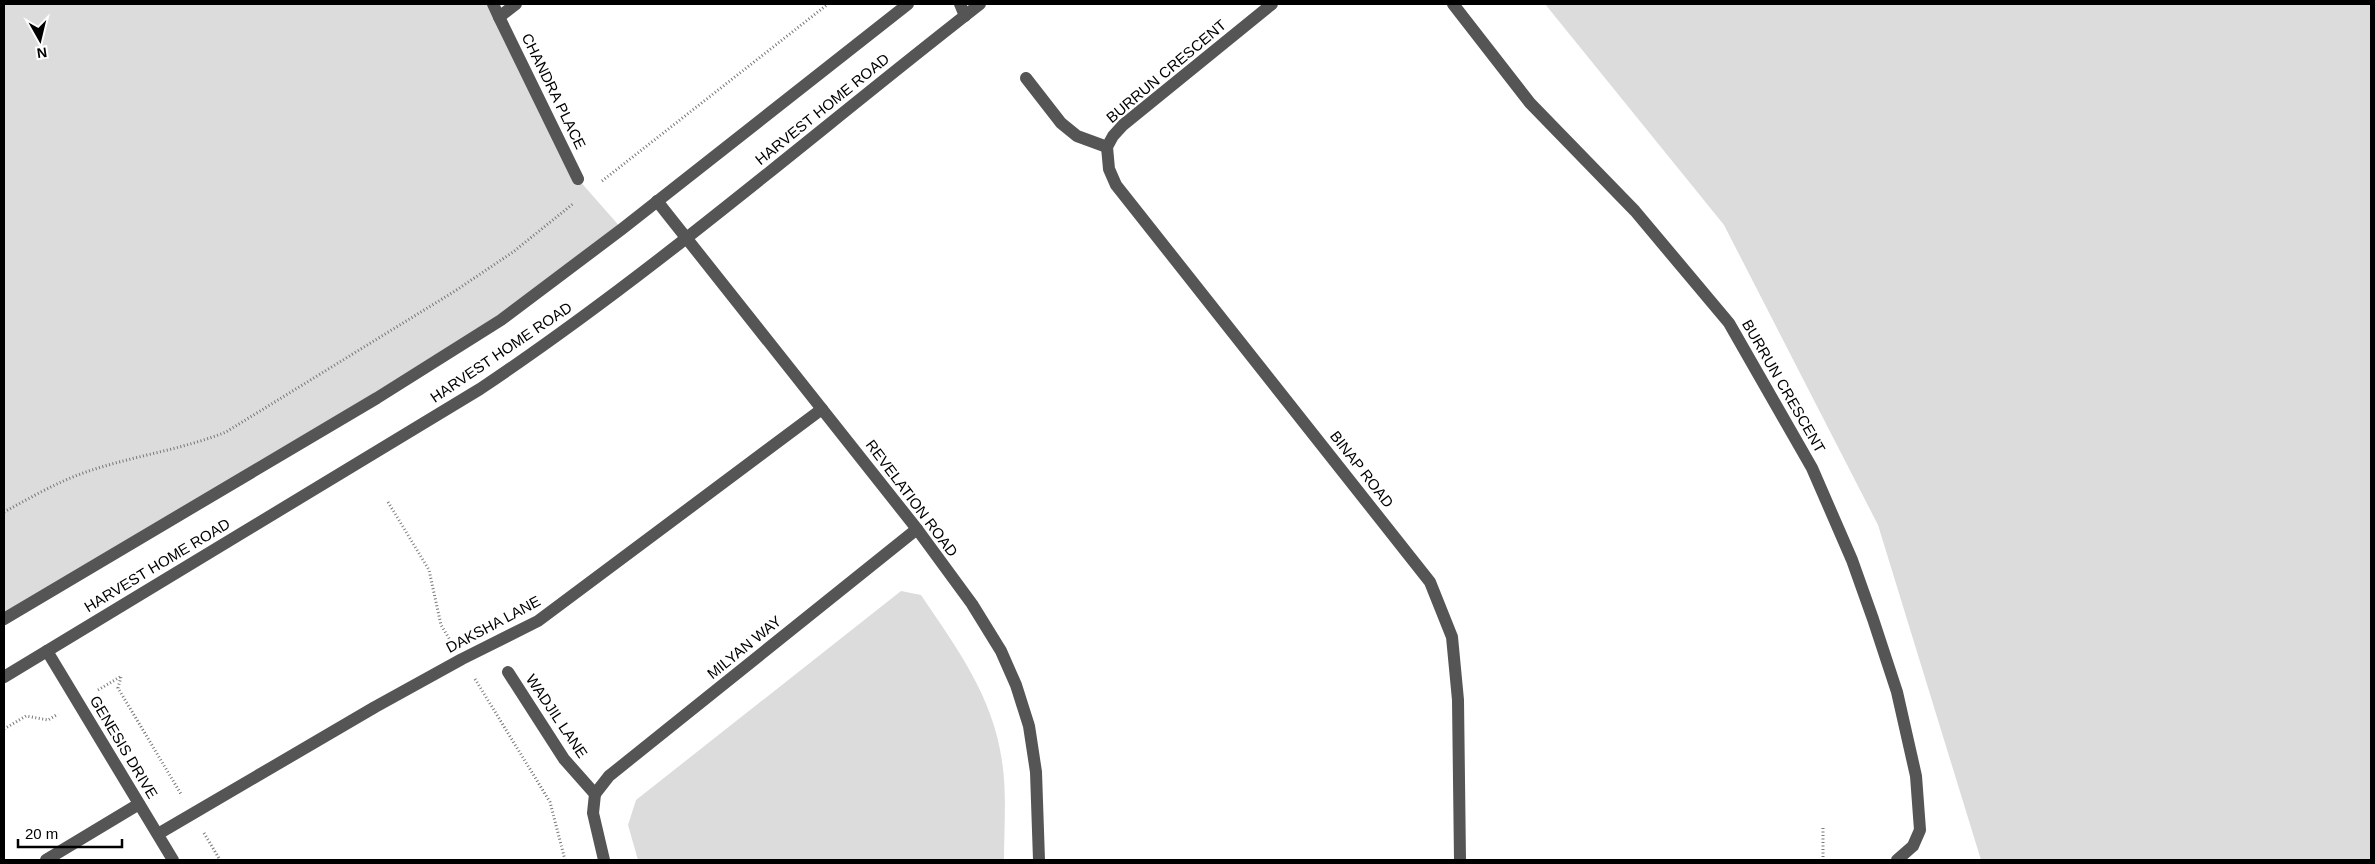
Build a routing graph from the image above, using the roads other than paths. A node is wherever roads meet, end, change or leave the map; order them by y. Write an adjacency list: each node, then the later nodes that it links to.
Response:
1 (493, 4): 8 (street, CHANDRA PLACE)
2 (516, 4): 8 (street)
3 (908, 4): 12 (street, HARVEST HOME ROAD)
4 (980, 4): 7 (street, HARVEST HOME ROAD)
5 (1272, 4): 10 (street, BURRUN CRESCENT)
6 (1454, 4): 28 (street, BURRUN CRESCENT)
7 (962, 10): 13 (street, HARVEST HOME ROAD)
8 (500, 17): 11 (street, CHANDRA PLACE)
9 (1026, 78): 10 (street)
10 (1107, 147): 27 (street, BINAP ROAD)
11 (578, 179)
12 (657, 201): 13 (street, REVELATION ROAD); 16 (street, HARVEST HOME ROAD)
13 (687, 238): 14 (street, REVELATION ROAD); 17 (street, HARVEST HOME ROAD)
14 (822, 409): 15 (street, REVELATION ROAD); 22 (street, DAKSHA LANE)
15 (917, 530): 20 (street, MILYAN WAY); 26 (street, REVELATION ROAD)
16 (4, 619)
17 (47, 650): 19 (street, HARVEST HOME ROAD); 21 (street, GENESIS DRIVE)
18 (508, 672): 20 (street, WADJIL LANE)
19 (4, 677)
20 (595, 794): 25 (street)
21 (139, 804): 22 (street, GENESIS DRIVE); 23 (street)
22 (158, 834): 24 (street, GENESIS DRIVE)
23 (46, 860)
24 (173, 860)
25 (604, 860)
26 (1039, 860)
27 (1460, 860)
28 (1897, 860)

